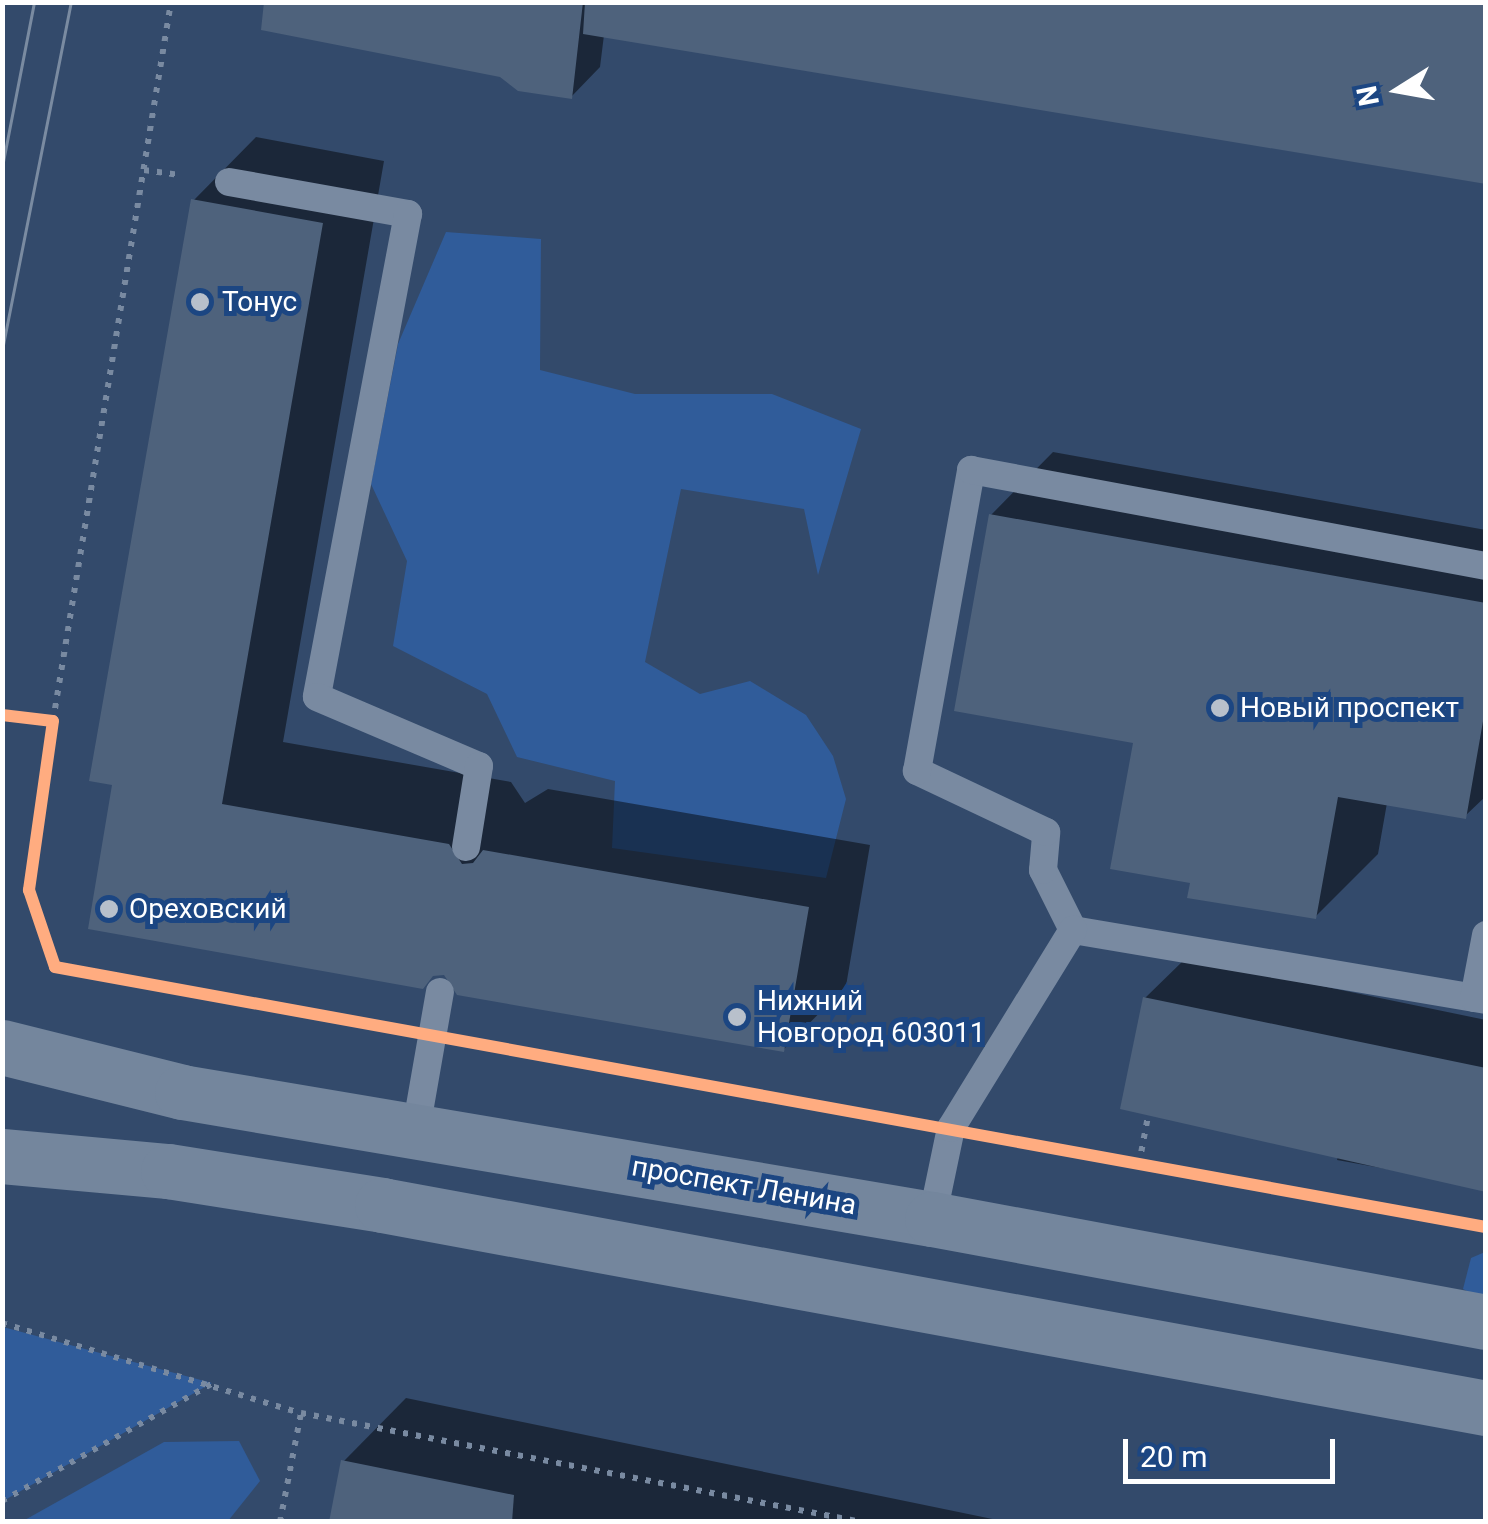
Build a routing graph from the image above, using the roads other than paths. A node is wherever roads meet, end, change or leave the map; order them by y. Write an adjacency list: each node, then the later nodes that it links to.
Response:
1 (229, 182): 3 (lane)
2 (1486, 566): 4 (lane)
3 (466, 847)
4 (1073, 930): 7 (lane); 11 (lane)
5 (1486, 935): 7 (lane)
6 (440, 992): 9 (lane)
7 (1480, 999)
8 (2, 1048): 9 (main road, проспект Ленина)
9 (416, 1129): 11 (main road, проспект Ленина)
10 (2, 1156): 13 (main road)
11 (932, 1219): 12 (main road, проспект Ленина)
12 (1486, 1322)
13 (1486, 1408)

